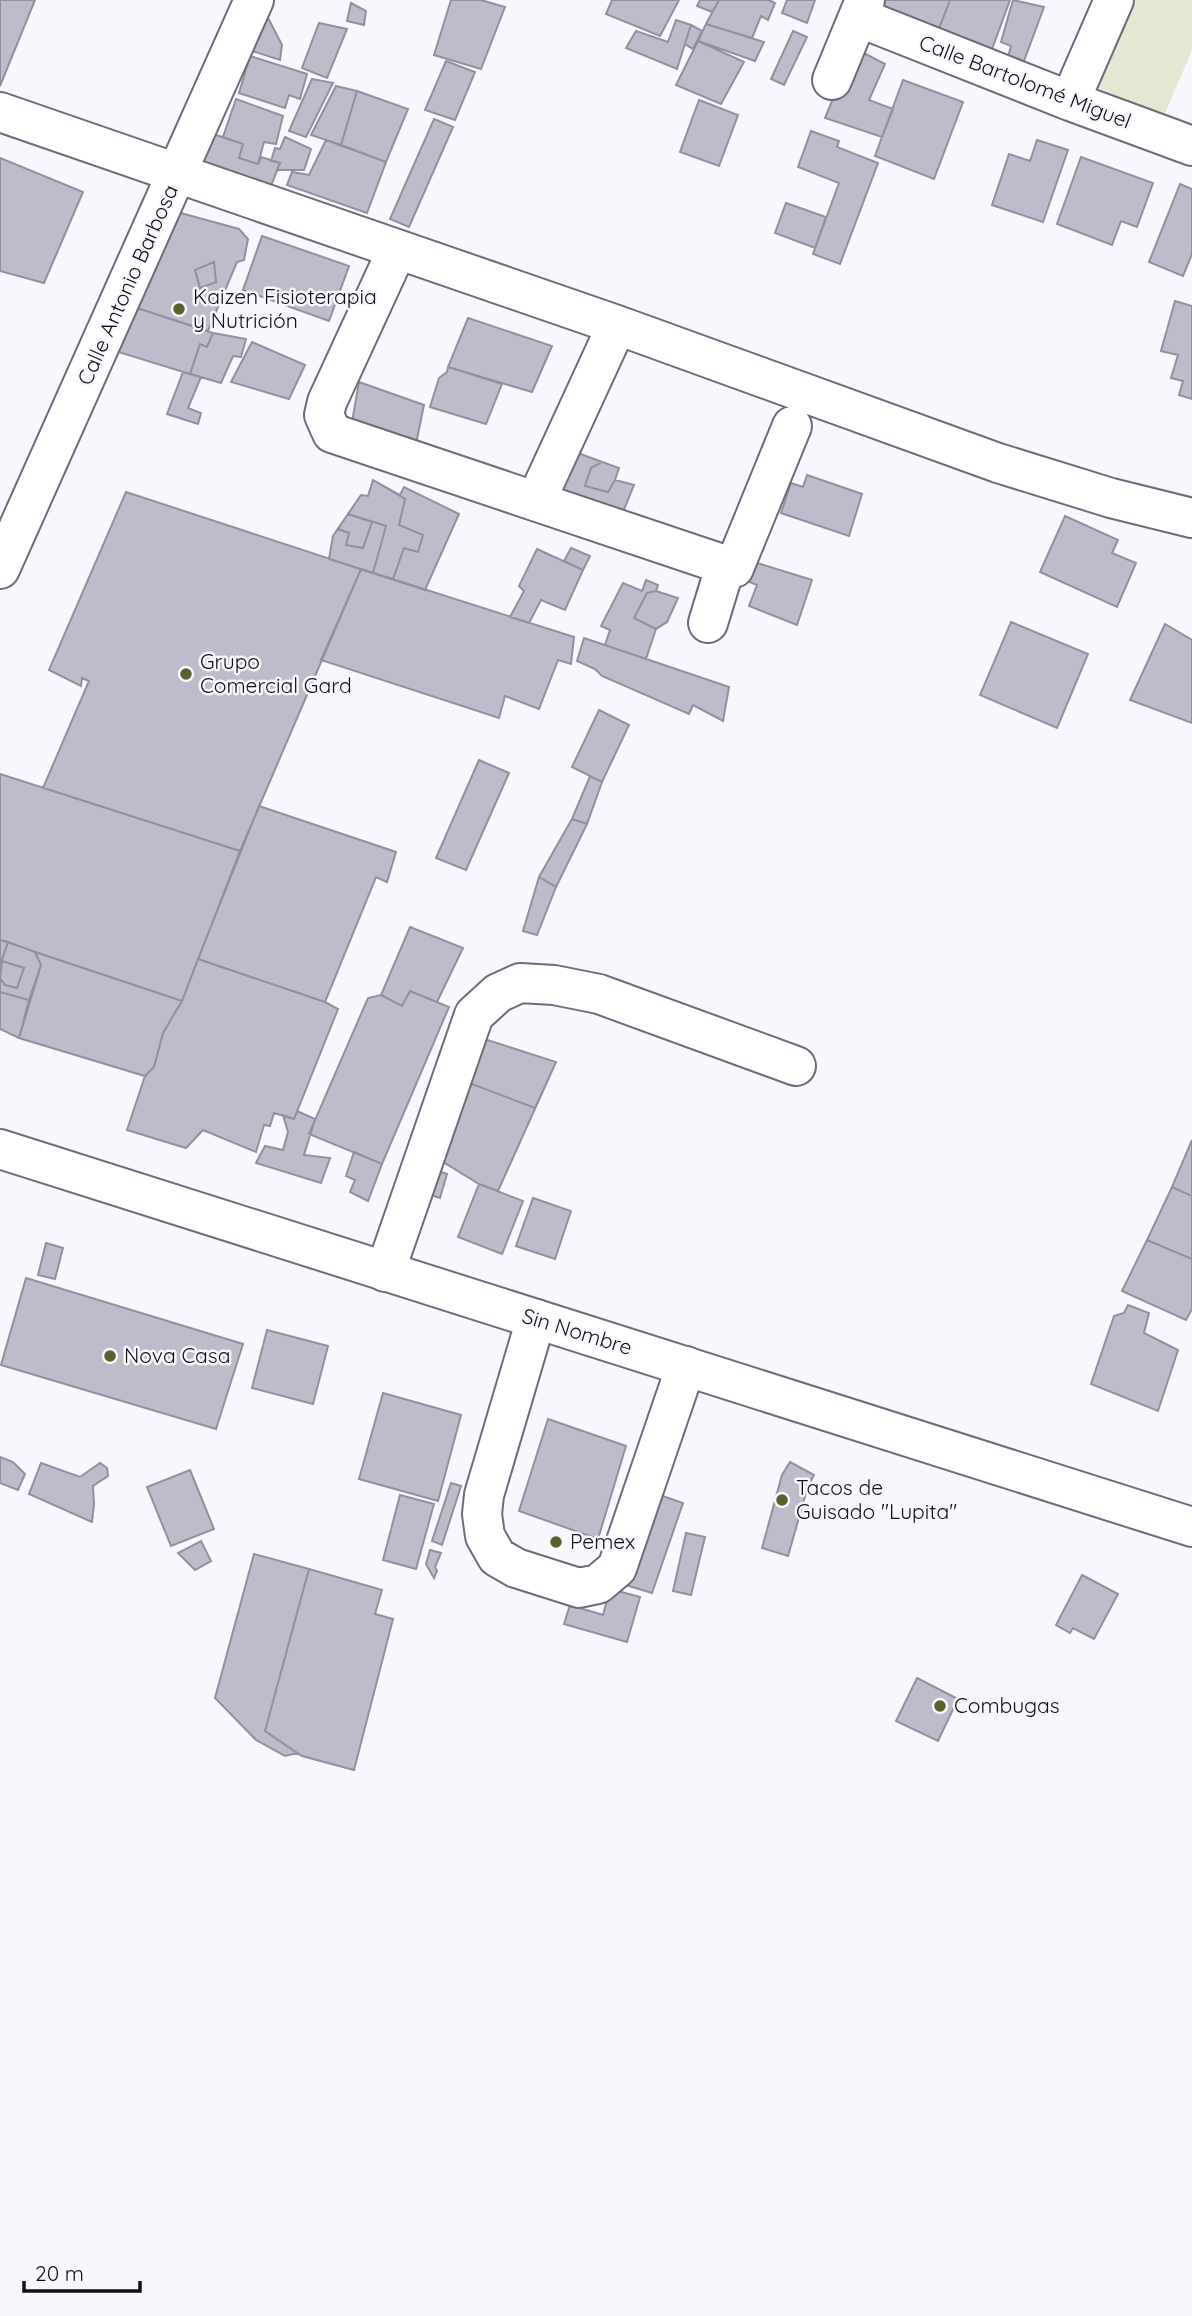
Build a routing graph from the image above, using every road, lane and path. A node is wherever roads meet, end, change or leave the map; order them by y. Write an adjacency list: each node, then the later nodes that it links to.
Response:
1 (254, 0): 8 (street, Calle Antonio Barbosa)
2 (1114, 0): 5 (street)
3 (862, 8): 4 (street); 5 (street, Calle Bartolomé Miguel)
4 (832, 80)
5 (1070, 101): 7 (street, Calle Bartolomé Miguel)
6 (0, 112): 8 (street)
7 (1192, 146)
8 (178, 173): 9 (street); 15 (street, Calle Antonio Barbosa)
9 (397, 250): 10 (street); 12 (street)
10 (617, 325): 12 (street); 13 (street)
11 (792, 426): 14 (street)
12 (536, 500): 14 (street)
13 (1192, 518)
14 (726, 564): 16 (street)
15 (0, 569)
16 (708, 623)
17 (796, 1066): 19 (street)
18 (0, 1149): 19 (street, Sin Nombre)
19 (385, 1272): 20 (street, Sin Nombre)
20 (536, 1320): 21 (street, Sin Nombre); 21 (street)
21 (686, 1366): 22 (street, Sin Nombre)
22 (1174, 1511): 23 (street, Sin Nombre)
23 (1192, 1527)

